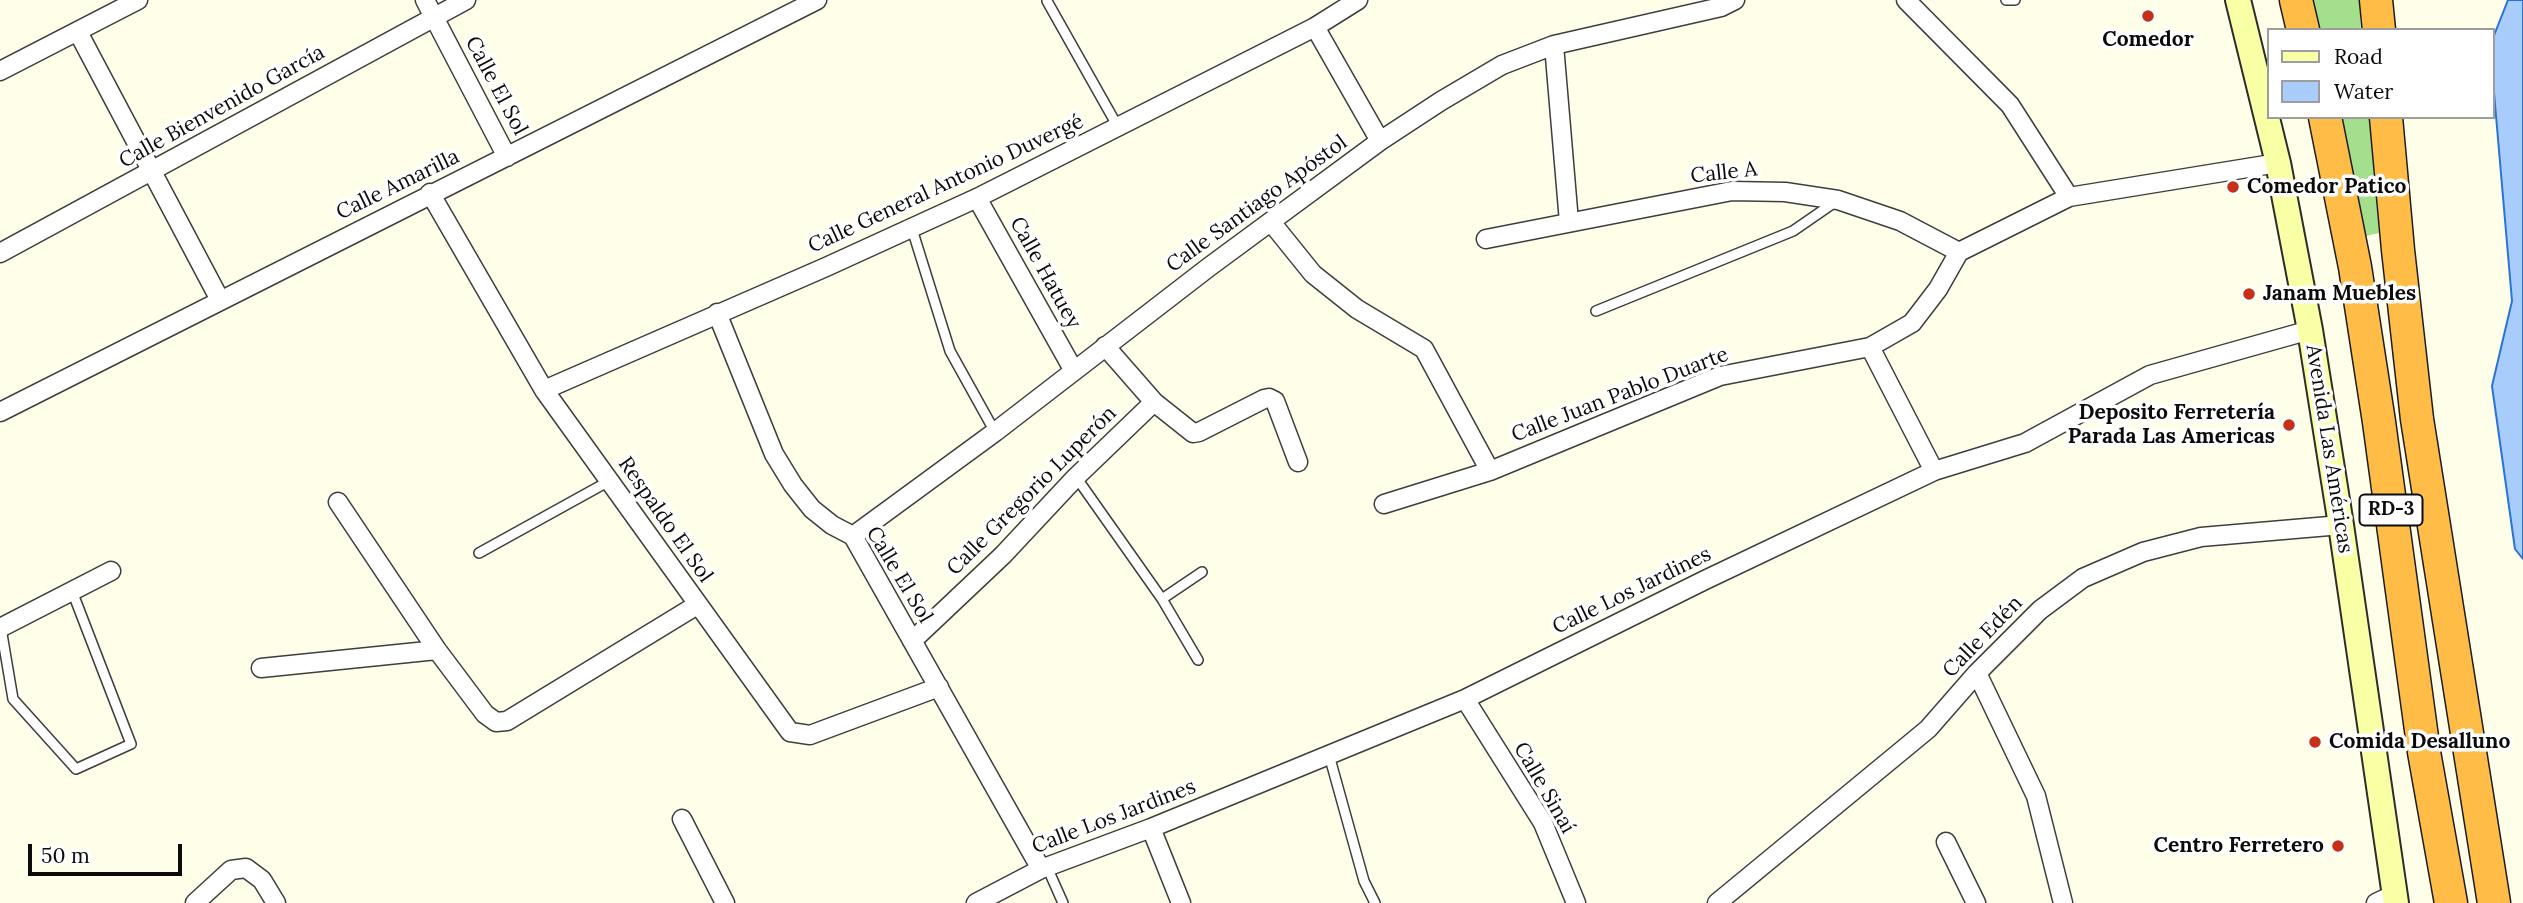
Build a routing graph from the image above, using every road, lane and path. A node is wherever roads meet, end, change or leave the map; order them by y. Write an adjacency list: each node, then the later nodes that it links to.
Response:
1 (138, 0): 19 (street)
2 (425, 0): 15 (street, Calle El Sol)
3 (466, 0): 15 (street, Calle Bienvenido García)
4 (817, 0): 14 (street, Calle Amarilla)
5 (1358, 0): 16 (street, Calle General Antonio Duvergé)
6 (1735, 0): 20 (street, Calle Santiago Apóstol)
7 (1906, 0): 30 (street)
8 (2006, 0): 9 (lane)
9 (2015, 0)
10 (2238, 0): 27 (main road, Avenida Las Américas)
11 (2296, 0): 17 (highway)
12 (2376, 0): 18 (highway)
13 (1047, 1): 24 (lane)
14 (793, 5): 26 (street, Calle Amarilla)
15 (433, 17): 26 (street, Calle El Sol); 28 (street, Calle Bienvenido García)
16 (1315, 27): 24 (street, Calle General Antonio Duvergé); 25 (street)
17 (2303, 28)
18 (2379, 28)
19 (78, 32): 21 (street); 28 (street)
20 (1554, 45): 25 (street, Calle Santiago Apóstol); 34 (street)
21 (0, 71)
22 (2325, 119): 90 (highway, RD-3)
23 (2386, 119): 91 (highway, RD-3)
24 (1118, 127): 31 (street, Calle General Antonio Duvergé)
25 (1380, 141): 33 (street, Calle Santiago Apóstol)
26 (507, 156): 29 (street, Calle Amarilla)
27 (2278, 163): 30 (street); 42 (main road, Avenida Las Américas)
28 (152, 172): 38 (street, Calle Bienvenido García); 39 (street)
29 (430, 193): 39 (street, Calle Amarilla); 46 (street, Respaldo El Sol)
30 (2069, 197): 37 (street)
31 (977, 198): 35 (street, Calle General Antonio Duvergé); 45 (street, Calle Hatuey)
32 (1838, 200): 34 (street, Calle A); 37 (street, Calle A); 40 (lane)
33 (1271, 222): 43 (street, Calle Santiago Apóstol); 51 (street)
34 (1569, 222): 36 (street, Calle A)
35 (912, 229): 41 (street, Calle General Antonio Duvergé); 49 (lane)
36 (1486, 239)
37 (1959, 252): 44 (street, Calle Juan Pablo Duarte)
38 (0, 253)
39 (220, 300): 48 (street, Calle Amarilla)
40 (1596, 311)
41 (717, 313): 46 (street, Calle General Antonio Duvergé); 58 (street, Calle El Sol)
42 (2310, 330): 52 (street, Calle Los Jardines); 57 (main road, Avenida Las Américas)
43 (1105, 346): 45 (street, Calle Santiago Apóstol); 47 (street)
44 (1870, 347): 51 (street, Calle Juan Pablo Duarte); 52 (street)
45 (1074, 372): 49 (street, Calle Santiago Apóstol)
46 (544, 390): 54 (street, Respaldo El Sol)
47 (1154, 402): 50 (street); 53 (street, Calle Gregorio Luperón)
48 (0, 412)
49 (995, 432): 58 (street, Calle Santiago Apóstol)
50 (1298, 462)
51 (1490, 471): 56 (street, Calle Juan Pablo Duarte)
52 (1934, 471): 72 (street, Calle Los Jardines)
53 (1076, 477): 63 (lane); 66 (street, Calle Gregorio Luperón)
54 (611, 481): 59 (lane); 64 (street, Respaldo El Sol)
55 (338, 502): 67 (street)
56 (1384, 504)
57 (2341, 525): 70 (street, Calle Edén); 78 (main road, Avenida Las Américas)
58 (853, 536): 66 (street, Calle El Sol)
59 (479, 553)
60 (111, 571): 62 (street)
61 (1202, 572): 63 (lane)
62 (72, 591): 65 (street); 65 (lane)
63 (1162, 599): 68 (lane)
64 (697, 605): 67 (street); 71 (street, Respaldo El Sol)
65 (0, 628)
66 (912, 640): 71 (street, Calle El Sol)
67 (437, 650): 69 (street)
68 (1198, 660)
69 (261, 668)
70 (1976, 673): 87 (street, Calle Edén); 89 (street)
71 (939, 687): 77 (street, Calle El Sol)
72 (1465, 699): 73 (street, Calle Los Jardines); 86 (street, Calle Sinaí)
73 (1329, 755): 75 (street, Calle Los Jardines); 85 (lane)
74 (682, 820): 81 (street)
75 (1151, 828): 77 (street, Calle Los Jardines); 84 (street)
76 (1946, 842): 88 (street)
77 (1044, 868): 82 (street, Calle Los Jardines); 83 (lane)
78 (2389, 900)
79 (195, 903): 80 (street)
80 (276, 903)
81 (725, 903)
82 (976, 903)
83 (1063, 903)
84 (1181, 903)
85 (1375, 903)
86 (1576, 903)
87 (1717, 903)
88 (1976, 903)
89 (2063, 903)
90 (2451, 903)
91 (2494, 903)

